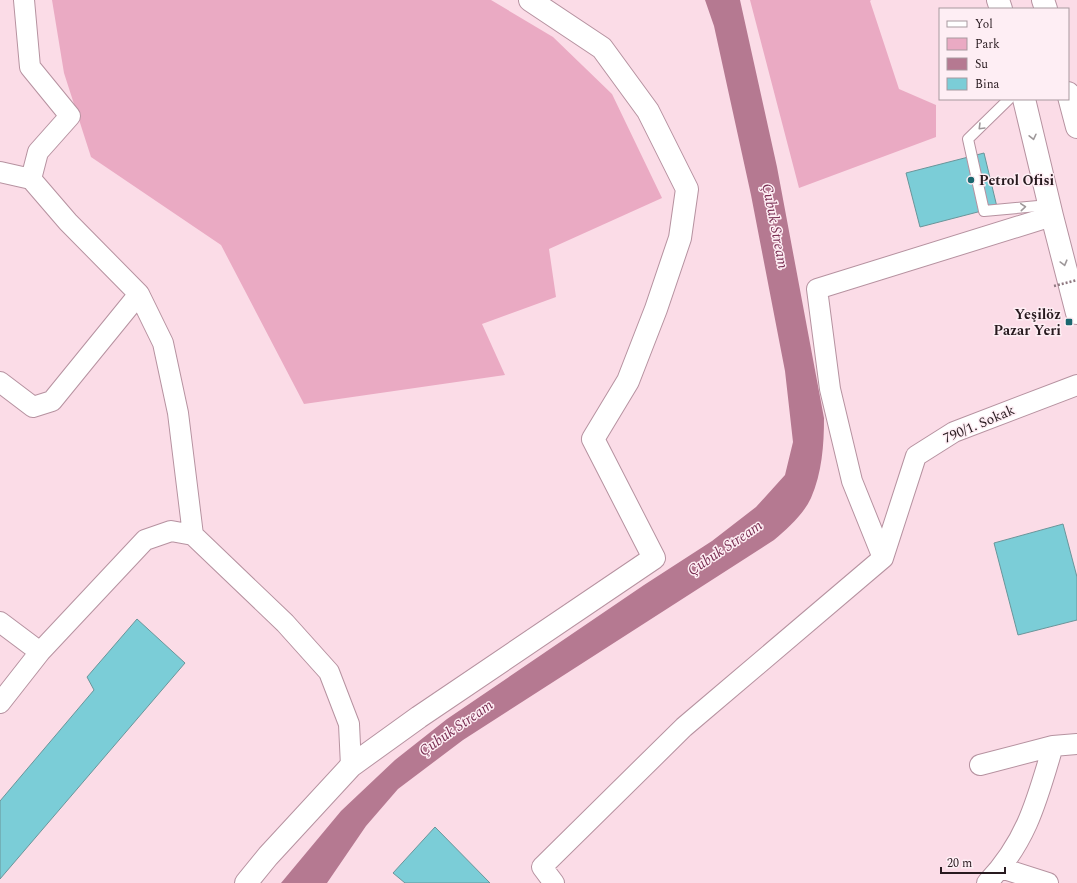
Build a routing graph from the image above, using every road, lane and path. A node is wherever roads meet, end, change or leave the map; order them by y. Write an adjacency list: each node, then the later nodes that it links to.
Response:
1 (24, 0): 8 (street)
2 (530, 0): 24 (main road)
3 (1069, 97): 6 (main road)
4 (1007, 100): 9 (lane, one-way to 9)
5 (1024, 100): 9 (main road, one-way to 9)
6 (1077, 127)
7 (0, 172): 8 (street)
8 (31, 179): 12 (street)
9 (1050, 211): 13 (main road, one-way to 13); 17 (street)
10 (1077, 280): 11 (path, bridge)
11 (1054, 286)
12 (139, 294): 14 (street); 16 (street)
13 (1077, 313)
14 (0, 382)
15 (1077, 385): 17 (street, 790/1. Sokak)
16 (193, 535): 19 (street); 24 (street)
17 (883, 558): 27 (street)
18 (0, 622): 19 (street)
19 (40, 652): 20 (street)
20 (0, 703)
21 (1077, 744): 22 (street)
22 (1053, 746): 23 (street); 25 (street)
23 (980, 765)
24 (351, 766): 26 (main road)
25 (1001, 868): 28 (street); 29 (street)
26 (246, 883)
27 (554, 883)
28 (986, 883)
29 (1048, 883)

